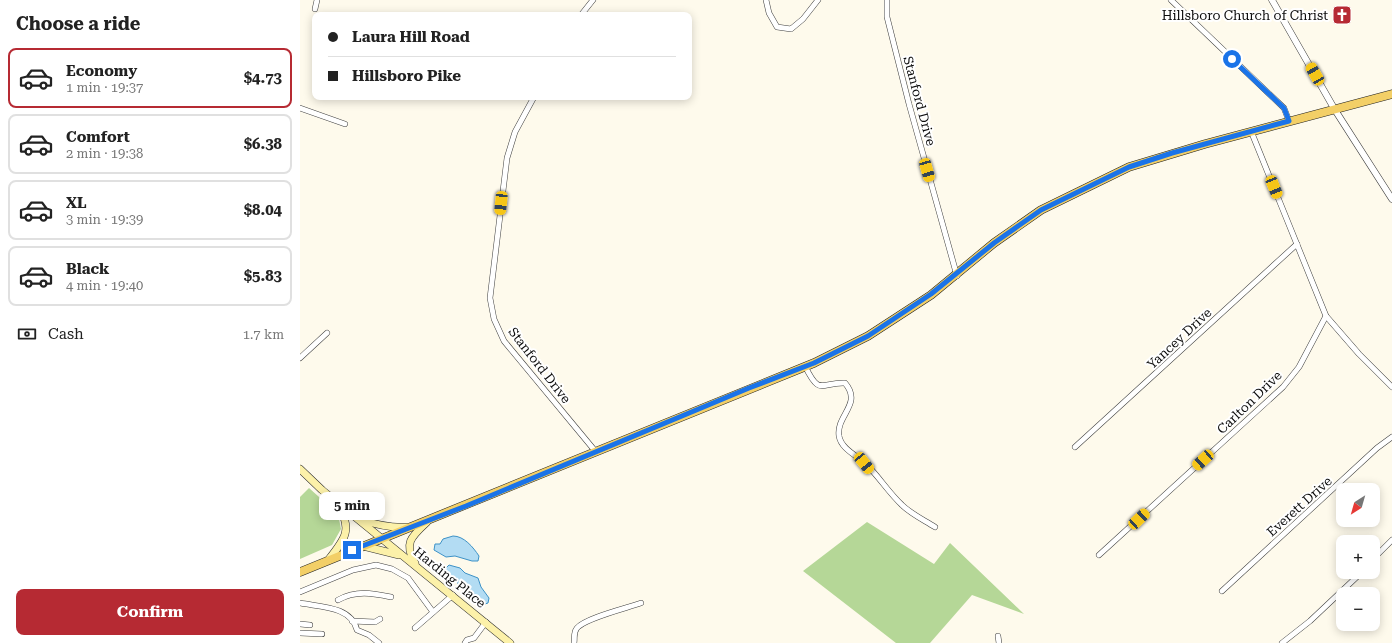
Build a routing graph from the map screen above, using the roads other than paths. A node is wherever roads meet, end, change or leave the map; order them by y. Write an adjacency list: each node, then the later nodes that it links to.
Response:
1 (317, 0): 8 (street)
2 (593, 0): 9 (street)
3 (766, 0): 4 (street)
4 (818, 0)
5 (886, 0): 19 (street, Stanford Drive)
6 (1171, 0): 14 (street)
7 (1272, 0): 13 (street)
8 (315, 9)
9 (583, 12)
10 (1392, 94): 13 (main road)
11 (532, 100): 27 (street, Stanford Drive)
12 (300, 108): 15 (street)
13 (1335, 110): 14 (main road); 17 (street)
14 (1289, 121): 16 (main road)
15 (345, 124)
16 (1251, 131): 18 (street); 19 (main road)
17 (1392, 199)
18 (1297, 244): 20 (street); 26 (street, Yancey Drive)
19 (956, 276): 23 (main road)
20 (1326, 316): 24 (street); 38 (street, Carlton Drive)
21 (327, 333): 22 (street)
22 (300, 358)
23 (806, 366): 27 (main road); 33 (street)
24 (1392, 387)
25 (1392, 437): 44 (street, Everett Drive)
26 (1075, 447)
27 (596, 452): 31 (main road)
28 (300, 469): 29 (main road, Harding Place)
29 (335, 501): 30 (main road, Harding Place); 40 (main road)
30 (355, 517): 32 (main road); 34 (main road, Harding Place)
31 (427, 521): 32 (main road); 41 (main road)
32 (415, 526): 34 (main road)
33 (935, 527)
34 (382, 538): 36 (main road); 39 (main road, Harding Place)
35 (1392, 540): 37 (street)
36 (363, 546): 39 (main road); 40 (main road)
37 (1380, 552)
38 (1099, 555)
39 (405, 557): 41 (main road, Harding Place)
40 (329, 559): 42 (main road)
41 (417, 567): 46 (main road, Harding Place)
42 (300, 572)
43 (1355, 579): 67 (street)
44 (1222, 591)
45 (300, 592): 51 (street)
46 (453, 595): 51 (street); 54 (main road, Harding Place)
47 (391, 597): 48 (street)
48 (338, 600)
49 (300, 603): 53 (street)
50 (641, 603): 65 (street)
51 (433, 612): 57 (street)
52 (380, 619): 53 (street)
53 (352, 621): 62 (street)
54 (486, 622): 61 (street); 64 (main road, Harding Place)
55 (300, 624): 56 (street)
56 (310, 625)
57 (415, 628)
58 (300, 633): 59 (street)
59 (322, 634)
60 (998, 636): 66 (street)
61 (474, 640): 63 (street)
62 (379, 643)
63 (464, 643)
64 (510, 643)
65 (574, 643)
66 (999, 643)
67 (1282, 643)

